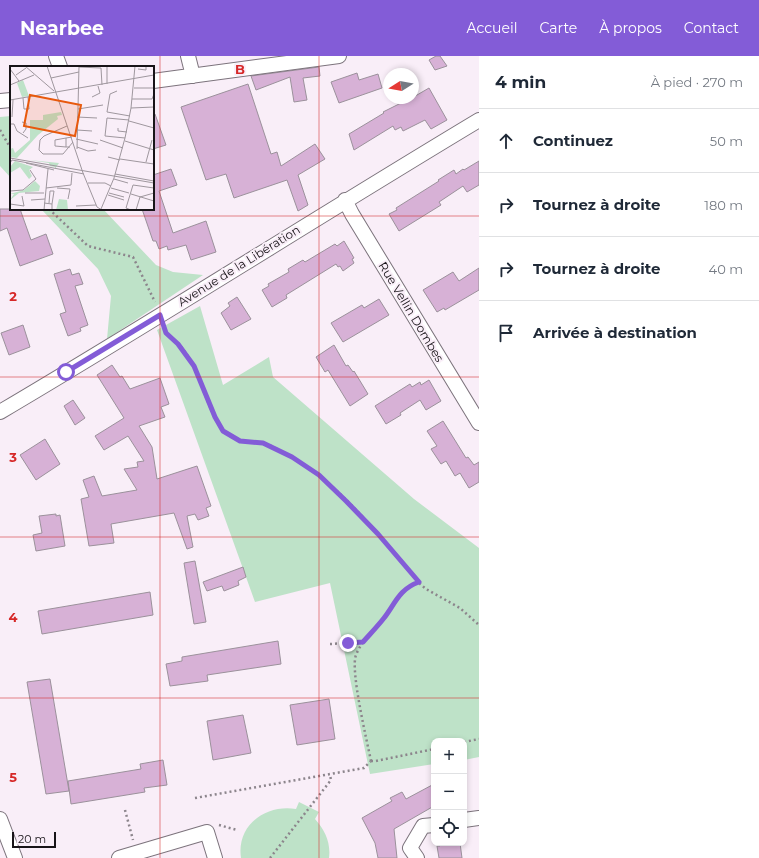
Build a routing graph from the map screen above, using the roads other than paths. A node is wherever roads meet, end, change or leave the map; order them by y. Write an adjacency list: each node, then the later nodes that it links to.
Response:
1 (56, 56): 5 (street)
2 (188, 56): 6 (street)
3 (339, 56): 4 (street)
4 (296, 59): 6 (street)
5 (60, 66)
6 (193, 76): 7 (street)
7 (154, 81)
8 (10, 100): 9 (street)
9 (0, 101)
10 (479, 120): 11 (street, Avenue de la Libération)
11 (345, 200): 12 (street, Avenue de la Libération); 13 (street, Rue Vellin Dombes)
12 (0, 412)
13 (479, 423)
14 (479, 818): 16 (street)
15 (0, 819): 18 (street)
16 (467, 820)
17 (431, 825): 21 (street)
18 (15, 858)
19 (119, 858): 20 (street)
20 (215, 858)
21 (417, 858)

